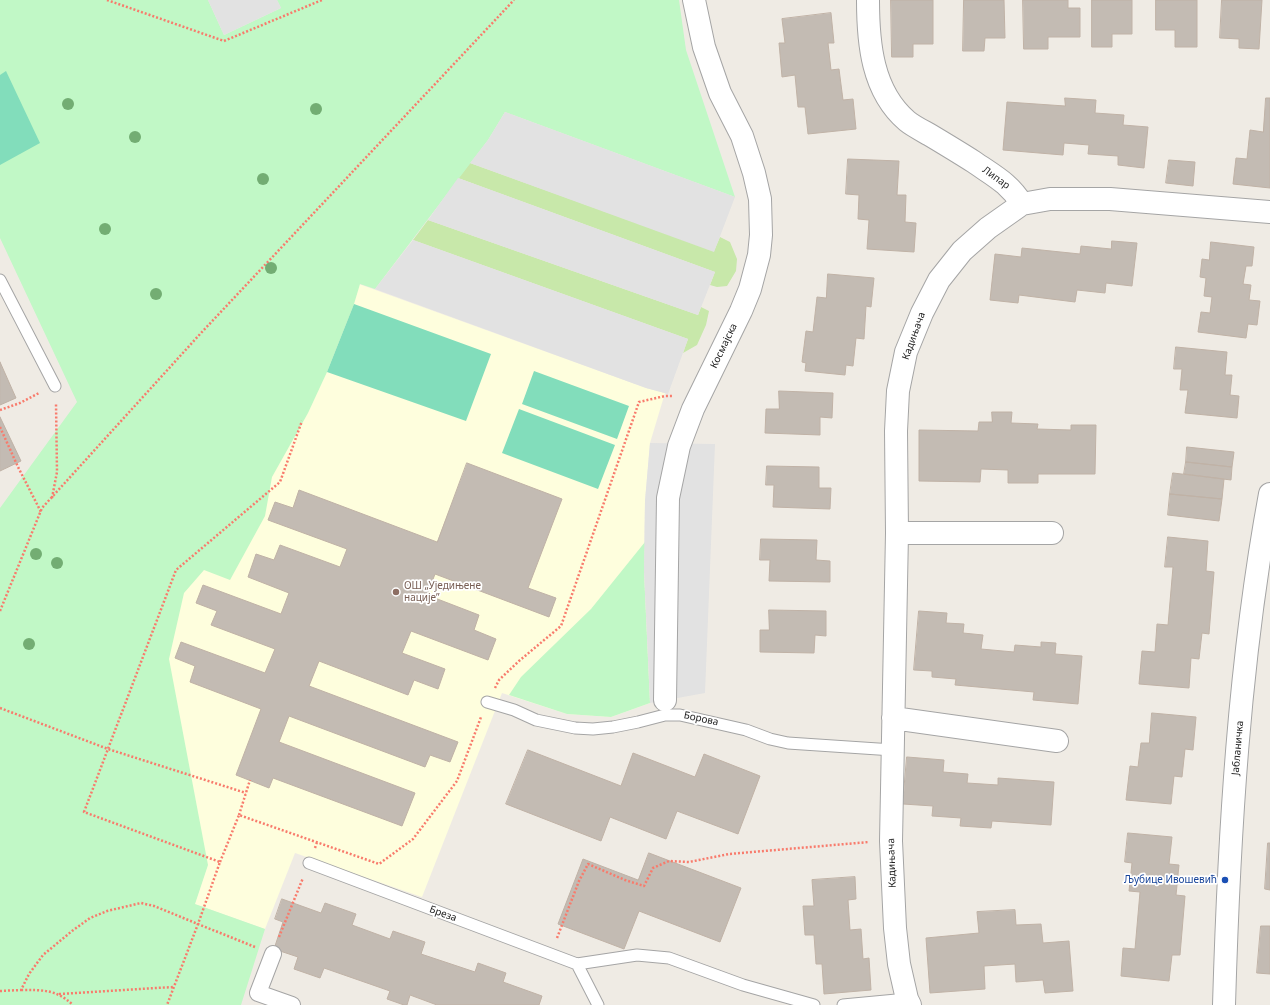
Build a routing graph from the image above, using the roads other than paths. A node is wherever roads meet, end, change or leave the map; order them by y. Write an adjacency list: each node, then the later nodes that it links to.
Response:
1 (694, 0): 10 (street, Космајска)
2 (868, 0): 3 (street, Липар)
3 (1022, 204): 4 (street); 8 (street, Кадињача)
4 (1270, 212)
5 (0, 280): 6 (lane)
6 (55, 386)
7 (1270, 494): 23 (street, Јабланичка)
8 (897, 533): 9 (street); 12 (street, Кадињача)
9 (1052, 533)
10 (665, 700)
11 (487, 702): 14 (lane, Борова)
12 (893, 718): 13 (street); 14 (street, Кадињача)
13 (1057, 741)
14 (893, 750): 18 (street, Кадињача)
15 (309, 864): 17 (lane, Бреза)
16 (273, 954): 19 (street)
17 (577, 964): 20 (lane); 21 (lane)
18 (908, 1002): 22 (lane)
19 (292, 1005)
20 (598, 1005)
21 (814, 1005)
22 (843, 1005)
23 (1224, 1005)

